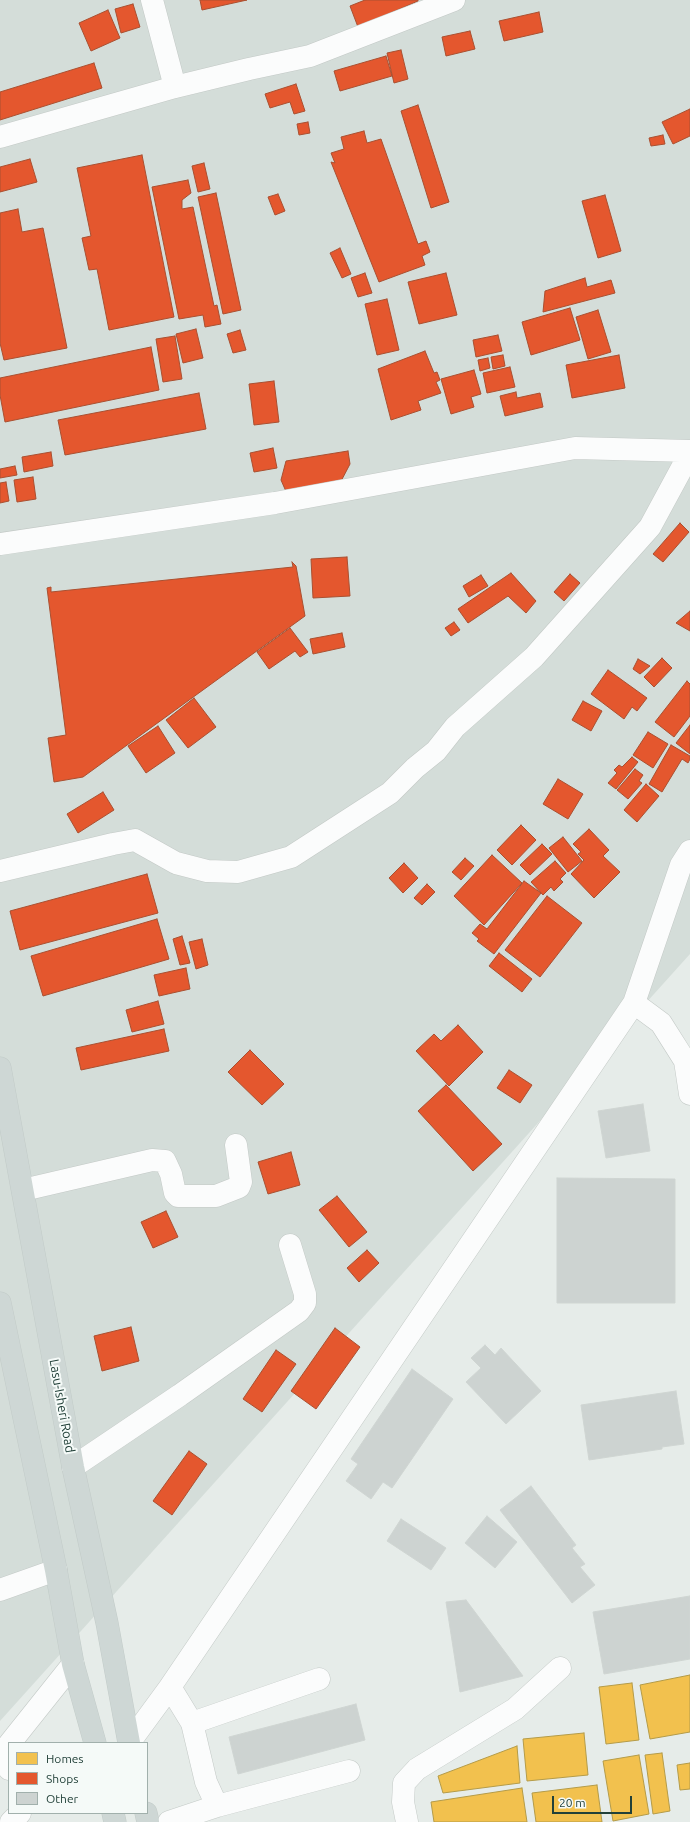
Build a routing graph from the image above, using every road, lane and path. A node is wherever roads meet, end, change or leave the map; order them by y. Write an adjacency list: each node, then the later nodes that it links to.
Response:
1 (152, 0): 3 (street)
2 (454, 0): 3 (street)
3 (175, 88): 4 (street)
4 (0, 137)
5 (690, 452): 6 (street); 8 (street)
6 (0, 544)
7 (690, 851): 9 (street)
8 (0, 871)
9 (634, 1003): 11 (street); 22 (street)
10 (0, 1068): 13 (main road, Lasu-Isheri Road)
11 (690, 1094)
12 (236, 1145): 13 (street)
13 (23, 1190): 16 (main road, Lasu-Isheri Road)
14 (290, 1245): 16 (street)
15 (0, 1303): 17 (main road)
16 (73, 1467): 26 (main road, Lasu-Isheri Road)
17 (56, 1570): 18 (street); 19 (main road)
18 (0, 1590)
19 (73, 1664): 24 (street); 25 (main road)
20 (560, 1668): 36 (street)
21 (319, 1679): 23 (street)
22 (170, 1687): 23 (street); 27 (street)
23 (192, 1723): 32 (street)
24 (12, 1742)
25 (95, 1742)
26 (129, 1742)
27 (130, 1742)
28 (8, 1747): 29 (street)
29 (0, 1757): 30 (street)
30 (8, 1768)
31 (349, 1771): 32 (street)
32 (217, 1806): 35 (street)
33 (19, 1814): 34 (street)
34 (11, 1822)
35 (169, 1822)
36 (407, 1822)

